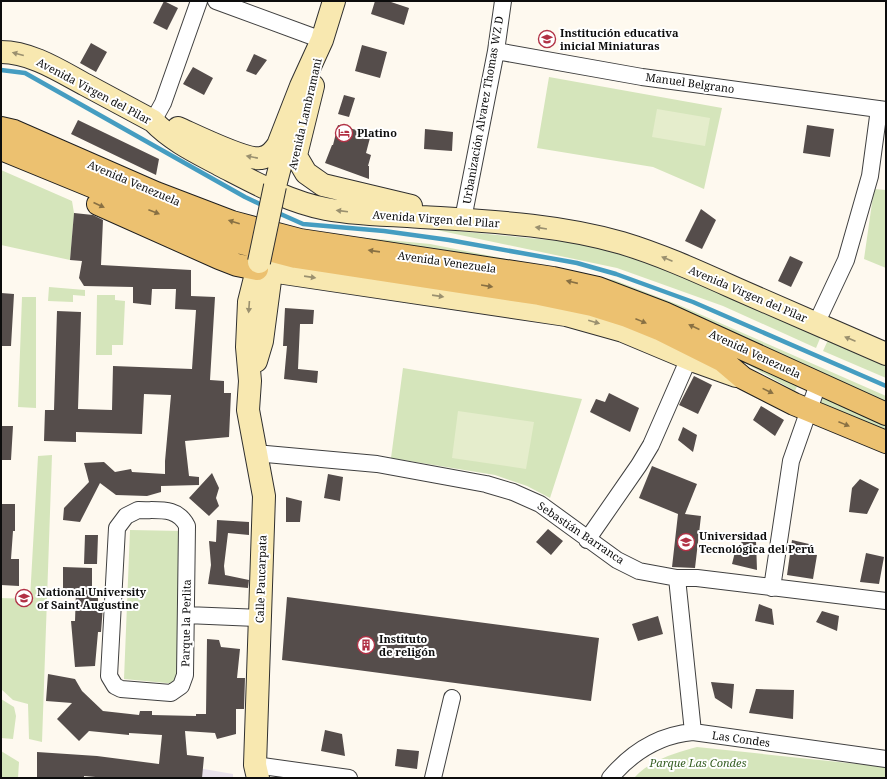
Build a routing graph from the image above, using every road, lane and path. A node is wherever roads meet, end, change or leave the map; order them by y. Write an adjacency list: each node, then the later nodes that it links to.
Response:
1 (199, 1): 10 (street)
2 (216, 1): 5 (street)
3 (334, 1): 5 (main road, Avenida Lambramani)
4 (503, 1): 6 (street, Urbanización Alvarez Thomas WZ D)
5 (322, 40): 8 (main road, Avenida Lambramani); 13 (main road, Avenida Lambramani)
6 (496, 51): 9 (street, Manuel Belgrano); 17 (street, Urbanización Alvarez Thomas WZ D)
7 (1, 52): 10 (main road, Avenida Virgen del Pilar, one-way to 7)
8 (301, 86): 10 (main road, one-way to 10); 15 (main road, Avenida Lambramani)
9 (882, 110): 19 (street)
10 (153, 121): 16 (main road, Avenida Virgen del Pilar, one-way to 10)
11 (1, 128): 23 (main road, Avenida Venezuela, one-way to 11)
12 (1, 149): 22 (main road, Avenida Venezuela, one-way to 22)
13 (296, 156): 15 (main road, Avenida Lambramani); 16 (main road)
14 (1, 158): 18 (main road, one-way to 18)
15 (281, 187): 18 (main road, Calle Paucarpata)
16 (438, 218): 17 (main road, Avenida Virgen del Pilar)
17 (463, 220): 19 (main road, Avenida Virgen del Pilar, one-way to 17)
18 (265, 267): 21 (main road, Avenida Venezuela, one-way to 21); 27 (main road, Calle Paucarpata)
19 (816, 324): 20 (main road, Avenida Virgen del Pilar, one-way to 19)
20 (886, 354)
21 (689, 358): 22 (main road, Avenida Venezuela); 28 (street)
22 (743, 378): 24 (main road, Avenida Venezuela, one-way to 24)
23 (818, 384): 24 (street); 25 (main road, Avenida Venezuela)
24 (807, 410): 26 (main road, Avenida Venezuela, one-way to 26); 30 (street)
25 (886, 414)
26 (886, 442)
27 (255, 453): 28 (street, Sebastián Barranca); 33 (main road, Calle Paucarpata)
28 (587, 540): 29 (street, Sebastián Barranca)
29 (677, 578): 30 (street, Sebastián Barranca); 35 (street)
30 (772, 588): 31 (street, Sebastián Barranca)
31 (886, 601)
32 (186, 615): 32 (street, Parque la Perlita); 33 (street)
33 (259, 618): 37 (main road, Calle Paucarpata)
34 (452, 698): 39 (street)
35 (693, 732): 36 (street, Las Condes); 40 (street, Las Condes)
36 (886, 759)
37 (256, 772): 38 (street)
38 (349, 778)
39 (433, 778)
40 (610, 778)

